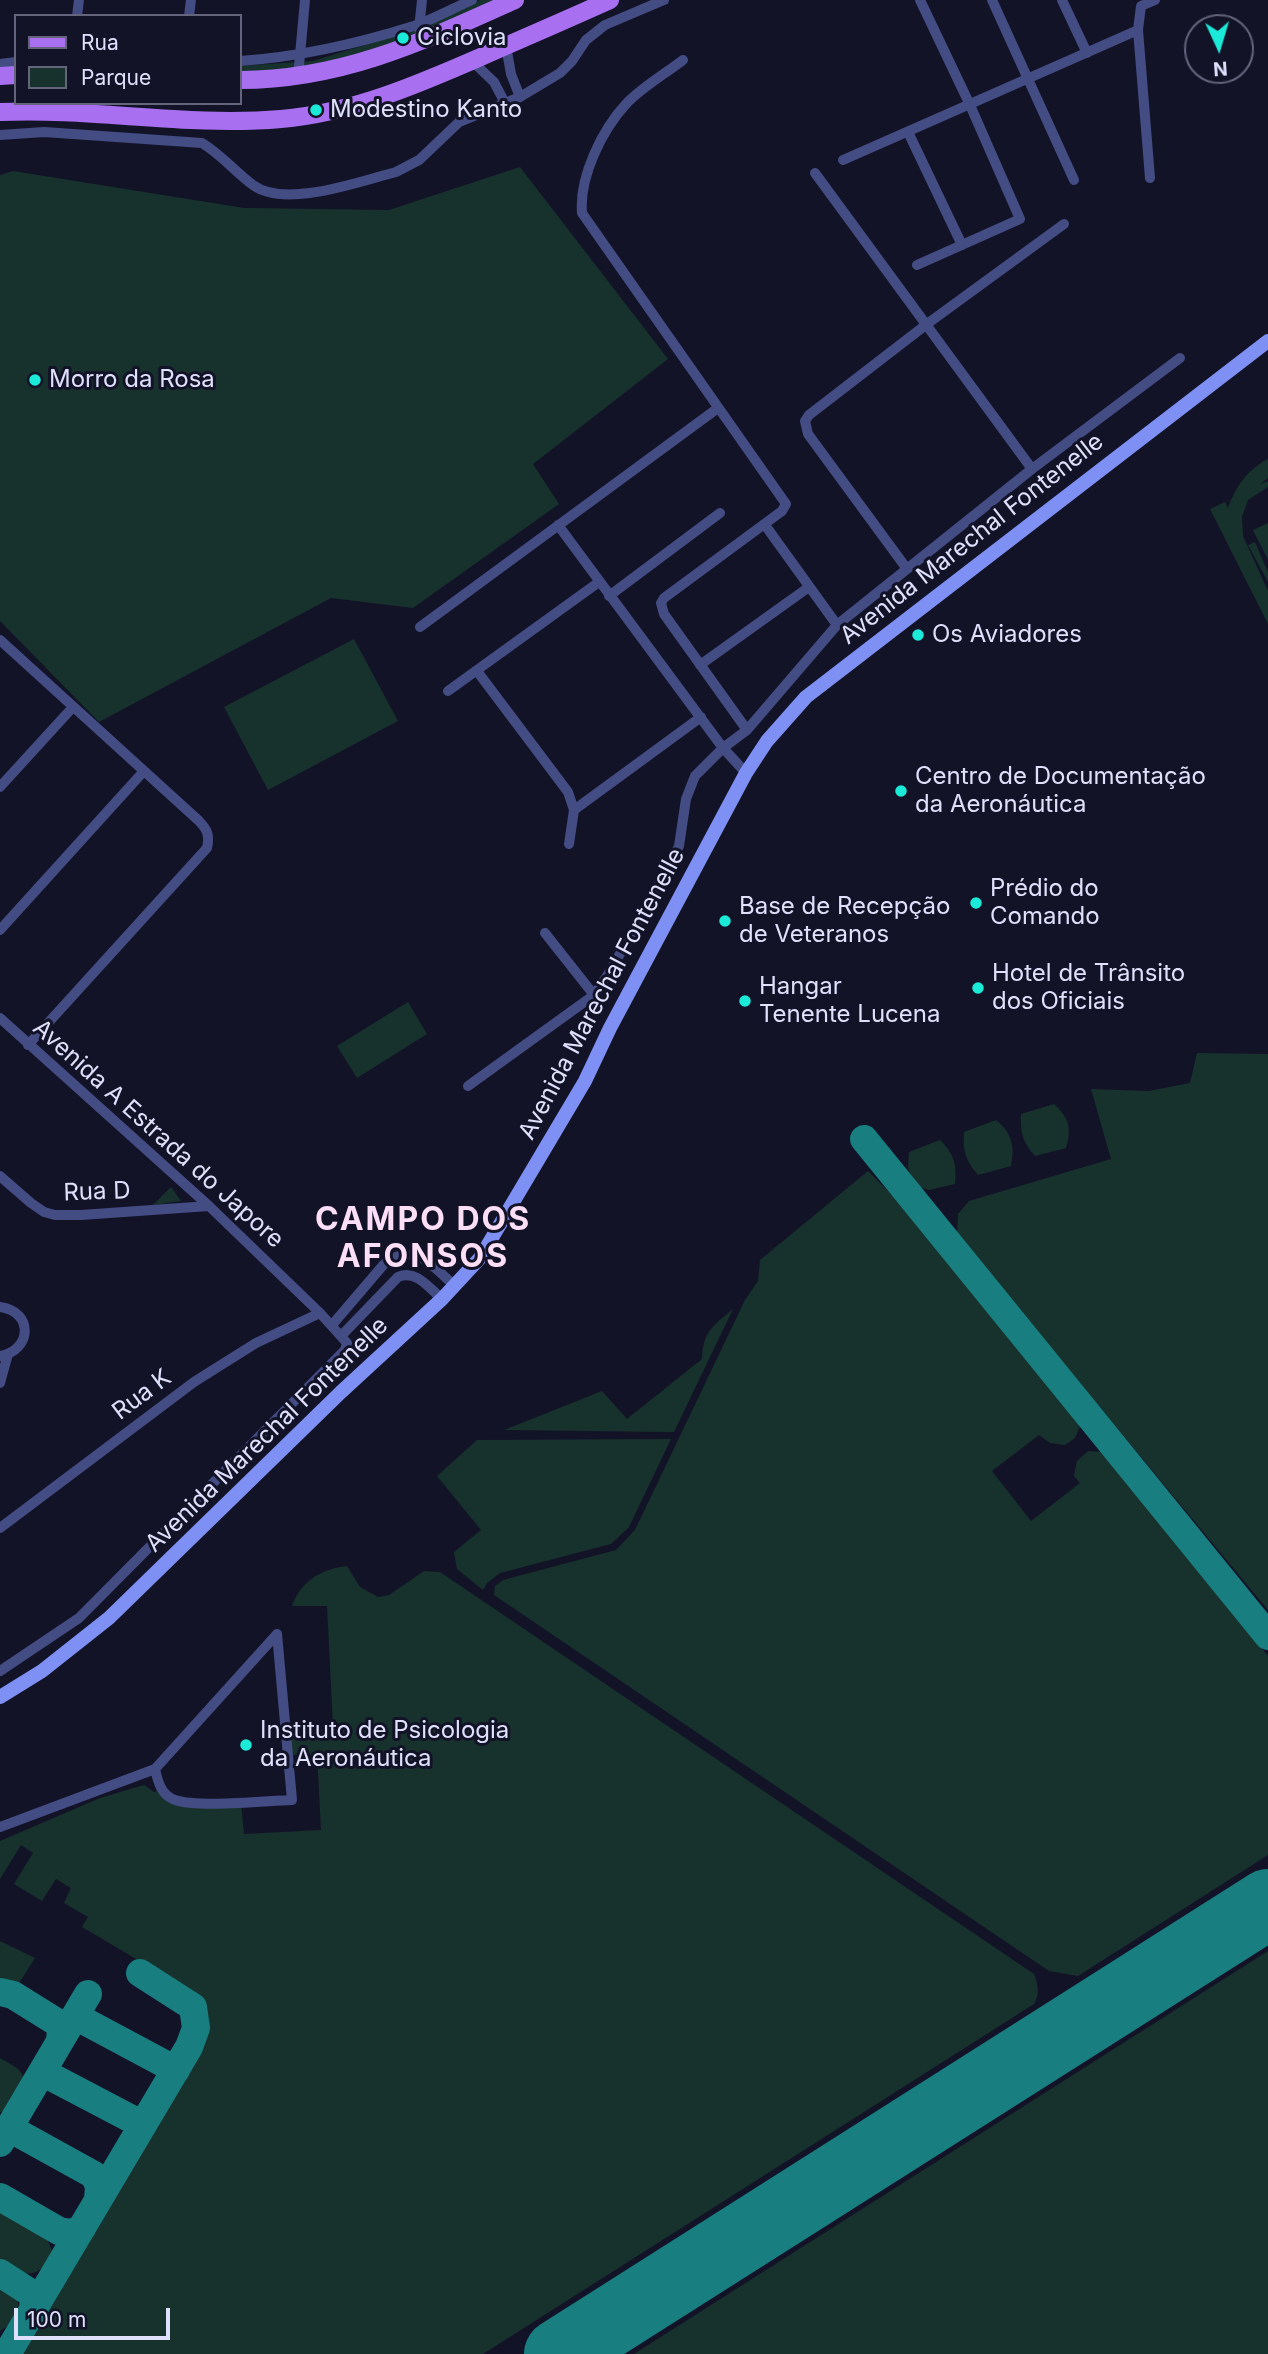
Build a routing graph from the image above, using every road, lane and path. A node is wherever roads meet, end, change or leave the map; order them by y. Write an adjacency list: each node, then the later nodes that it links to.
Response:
1 (305, 0): 17 (street)
2 (422, 0): 12 (street)
3 (472, 0): 12 (street)
4 (515, 0): 14 (main road)
5 (610, 0): 15 (main road)
6 (664, 0): 24 (street)
7 (920, 0): 26 (street)
8 (992, 0): 22 (street)
9 (1062, 0): 16 (street)
10 (1155, 0): 11 (street)
11 (1140, 3): 13 (street)
12 (419, 24): 14 (street); 17 (street)
13 (1138, 30): 16 (street); 32 (street)
14 (417, 44): 21 (main road)
15 (506, 46): 20 (main road); 24 (street)
16 (1087, 53): 22 (street)
17 (299, 54): 19 (street); 21 (street)
18 (683, 60): 40 (street)
19 (242, 61)
20 (472, 61): 25 (street); 27 (main road)
21 (298, 77): 23 (main road)
22 (1028, 79): 26 (street); 33 (street)
23 (242, 80)
24 (520, 97): 25 (street)
25 (505, 103): 29 (street)
26 (970, 105): 28 (street); 35 (street)
27 (0, 112)
28 (908, 132): 30 (street); 35 (street)
29 (0, 135)
30 (844, 160)
31 (815, 173): 37 (street)
32 (1150, 178)
33 (1074, 180)
34 (1064, 224): 37 (street)
35 (962, 245): 36 (street)
36 (917, 265)
37 (927, 324): 41 (street); 45 (street)
38 (1268, 341): 61 (main road, Avenida Marechal Fontenelle)
39 (1180, 358): 41 (street)
40 (718, 408): 43 (street); 44 (street)
41 (1032, 469): 45 (street)
42 (720, 513): 48 (street)
43 (765, 524): 47 (street); 52 (street)
44 (558, 525): 46 (street); 50 (street)
45 (907, 569): 49 (street)
46 (599, 582): 48 (street); 53 (street)
47 (809, 587): 49 (street); 52 (street)
48 (610, 596): 56 (street)
49 (837, 625): 57 (street)
50 (420, 627)
51 (0, 640): 55 (street)
52 (700, 665): 57 (street)
53 (477, 671): 54 (street); 64 (street)
54 (448, 691)
55 (73, 707): 60 (street); 62 (street)
56 (701, 717): 58 (street); 64 (street)
57 (747, 730): 58 (street)
58 (723, 748): 61 (street); 68 (street)
59 (0, 768): 62 (street)
60 (144, 771): 66 (street); 70 (street)
61 (746, 773): 76 (main road, Avenida Marechal Fontenelle)
62 (9, 777): 63 (street)
63 (0, 787)
64 (573, 810): 65 (street)
65 (569, 844)
66 (0, 930)
67 (545, 933): 68 (street)
68 (594, 995): 71 (street)
69 (0, 1018): 70 (street, Avenida A Estrada do Japore)
70 (28, 1045): 73 (street, Avenida A Estrada do Japore)
71 (468, 1086)
72 (0, 1176): 73 (street, Rua D)
73 (209, 1206): 81 (street, Avenida A Estrada do Japore)
74 (403, 1255): 75 (street); 76 (street); 77 (street)
75 (406, 1274): 78 (street); 80 (street)
76 (454, 1285): 78 (main road, Avenida Marechal Fontenelle)
77 (355, 1299): 80 (street); 82 (street)
78 (442, 1299): 88 (main road, Avenida Marechal Fontenelle)
79 (0, 1307): 84 (street)
80 (367, 1311): 83 (street)
81 (320, 1313): 82 (street, Avenida A Estrada do Japore); 86 (street, Rua K)
82 (332, 1325): 83 (street, Avenida A Estrada do Japore)
83 (344, 1338): 87 (street)
84 (4, 1355): 85 (street)
85 (0, 1383)
86 (0, 1528)
87 (0, 1671)
88 (0, 1697)
89 (155, 1769): 89 (street); 90 (street)
90 (0, 1827)

